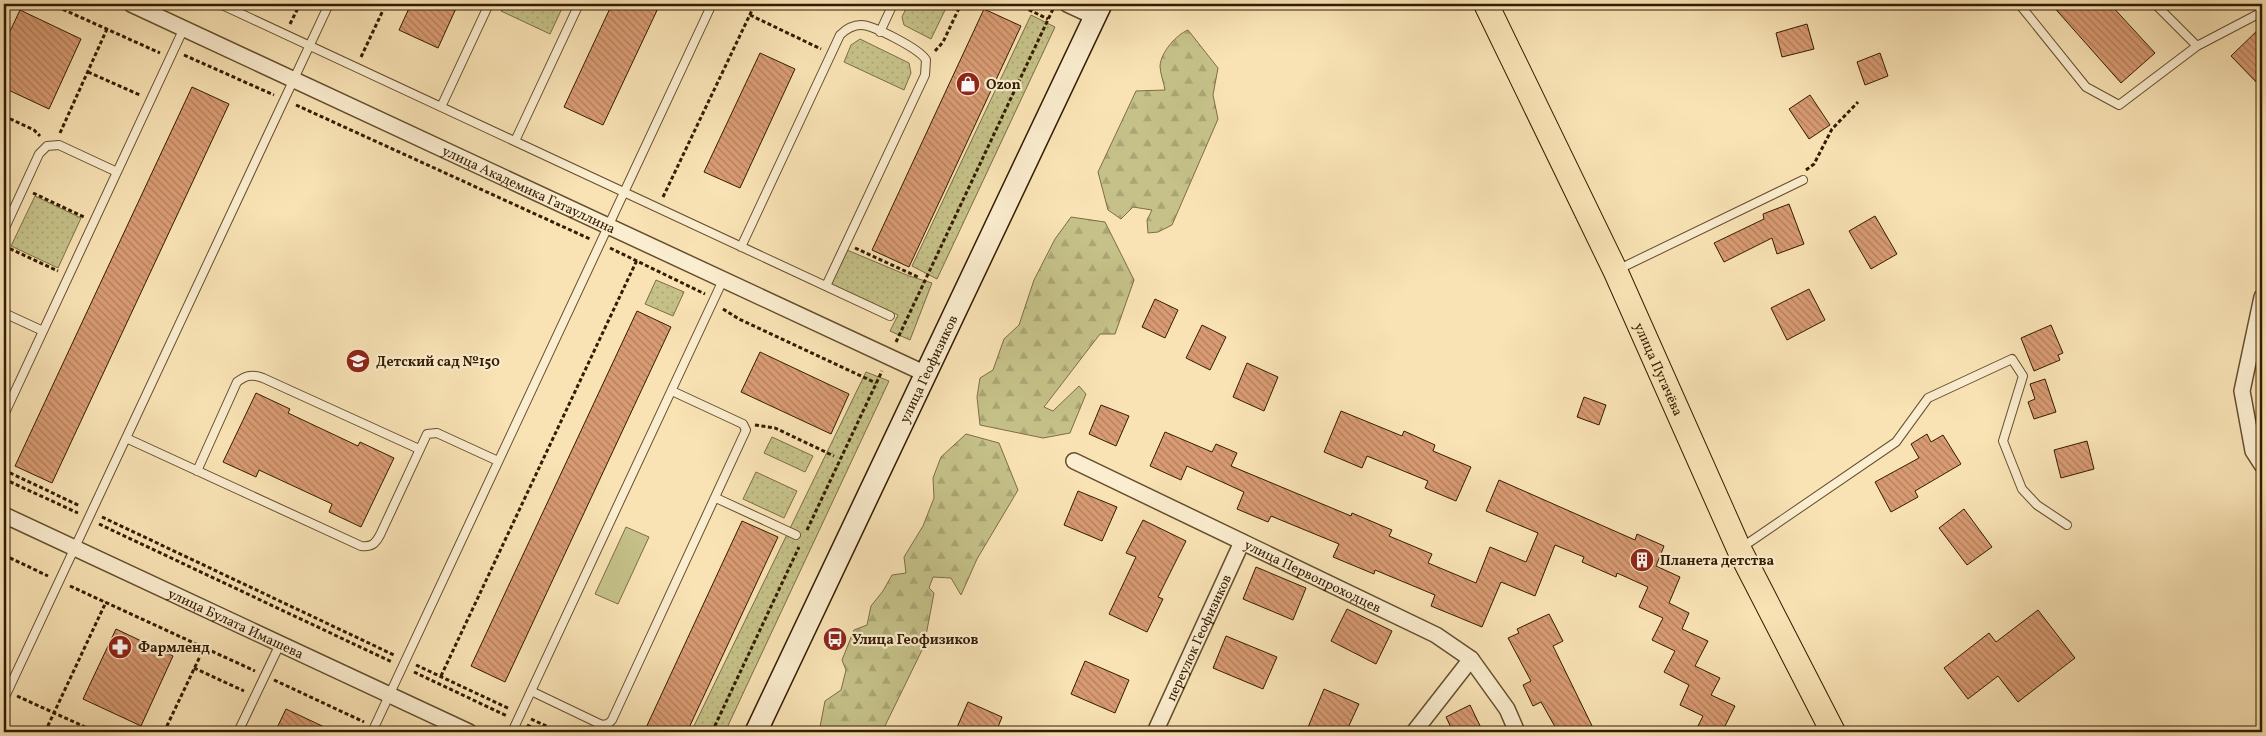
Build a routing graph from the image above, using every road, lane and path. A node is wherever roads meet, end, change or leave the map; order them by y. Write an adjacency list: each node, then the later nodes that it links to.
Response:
1 (8, 4): 21 (path)
2 (51, 4): 25 (path)
3 (131, 4): 24 (street, улица Академика Гатауллина)
4 (220, 4): 27 (lane)
5 (300, 4): 27 (path)
6 (329, 4): 28 (lane)
7 (386, 4): 33 (path)
8 (489, 4): 39 (lane)
9 (579, 4): 41 (lane)
10 (712, 4): 47 (lane)
11 (755, 4): 22 (path)
12 (893, 4): 26 (lane)
13 (961, 4): 32 (path)
14 (1017, 4): 23 (path)
15 (1066, 4): 19 (street)
16 (1486, 4): 57 (main road, улица Пугачёва)
17 (2155, 4): 29 (lane)
18 (2020, 5): 29 (lane)
19 (1098, 10): 67 (street, улица Геофизиков)
20 (2262, 12): 29 (lane)
21 (4, 13)
22 (750, 15): 31 (path); 48 (path)
23 (1048, 19)
24 (184, 28): 30 (lane); 35 (street, улица Академика Гатауллина)
25 (107, 29): 30 (path); 34 (path)
26 (880, 32): 31 (lane); 32 (lane)
27 (285, 34): 28 (lane)
28 (309, 45): 33 (lane); 35 (lane)
29 (2197, 46)
30 (172, 54): 36 (path); 37 (lane)
31 (832, 54): 55 (lane)
32 (926, 60): 53 (lane)
33 (356, 67): 39 (lane)
34 (88, 72): 37 (path); 42 (path)
35 (293, 79): 36 (lane); 50 (street, улица Академика Гатауллина)
36 (284, 99): 52 (path); 72 (lane)
37 (151, 100): 43 (lane)
38 (1858, 102): 46 (path)
39 (441, 107): 41 (lane)
40 (4, 116): 42 (path)
41 (515, 141): 47 (lane)
42 (51, 145): 43 (lane); 45 (lane)
43 (117, 172): 49 (lane)
44 (1803, 180): 46 (lane)
45 (23, 189): 49 (path); 51 (lane)
46 (1781, 189): 57 (lane)
47 (624, 192): 48 (lane); 50 (lane)
48 (658, 208): 55 (lane)
49 (94, 222): 58 (lane)
50 (608, 226): 52 (lane); 60 (street, улица Академика Гатауллина)
51 (4, 230)
52 (600, 243): 56 (path); 75 (lane)
53 (846, 244): 59 (path); 61 (lane)
54 (4, 246): 58 (path)
55 (741, 247): 61 (lane)
56 (637, 260): 63 (path); 98 (path)
57 (1615, 270): 88 (main road, улица Пугачёва)
58 (68, 276): 66 (lane)
59 (918, 277)
60 (723, 280): 63 (lane); 67 (street, улица Академика Гатауллина)
61 (826, 286): 65 (lane)
62 (2262, 297): 77 (street)
63 (713, 301): 68 (path); 69 (lane)
64 (4, 313): 66 (lane)
65 (890, 316)
66 (43, 331): 70 (lane)
67 (926, 374): 115 (street, улица Геофизиков)
68 (876, 383)
69 (672, 391): 71 (lane); 100 (lane)
70 (4, 415)
71 (745, 427): 74 (path); 81 (lane)
72 (126, 438): 79 (lane); 83 (lane)
73 (419, 449): 75 (lane); 79 (lane); 79 (lane)
74 (834, 456)
75 (498, 461): 95 (lane)
76 (1074, 461): 86 (street, улица Первопроходцев)
77 (2262, 465)
78 (4, 470): 83 (path)
79 (197, 471)
80 (4, 478): 83 (path)
81 (716, 498): 85 (lane); 100 (lane)
82 (4, 515): 87 (street, улица Булата Имашева)
83 (90, 515): 87 (lane); 95 (path); 95 (path)
84 (2067, 525): 88 (lane)
85 (796, 535)
86 (1242, 542): 94 (street, улица Первопроходцев); 116 (street, переулок Геофизиков)
87 (74, 548): 90 (lane); 92 (street, улица Булата Имашева)
88 (1739, 549): 119 (main road, улица Пугачёва)
89 (4, 555): 90 (path)
90 (59, 581): 91 (path); 99 (lane)
91 (106, 602): 93 (path); 104 (path)
92 (280, 644): 97 (lane); 101 (street, улица Булата Имашева)
93 (204, 648): 96 (path); 97 (path)
94 (1471, 659): 117 (street); 118 (street, улица Первопроходцев)
95 (404, 663): 98 (path); 101 (lane); 105 (path)
96 (194, 668): 102 (path); 109 (path)
97 (264, 676): 102 (lane); 106 (path)
98 (441, 676): 105 (path)
99 (8, 691): 103 (lane); 104 (path)
100 (531, 691): 105 (lane)
101 (389, 695): 106 (lane); 111 (street, улица Булата Имашева)
102 (255, 696): 110 (lane)
103 (4, 699)
104 (54, 713): 107 (path); 108 (path)
105 (519, 717): 112 (lane); 113 (path); 114 (path)
106 (373, 730)
107 (45, 732)
108 (96, 732)
109 (164, 732)
110 (238, 732)
111 (469, 732)
112 (512, 732)
113 (542, 732)
114 (559, 732)
115 (756, 732)
116 (1155, 732)
117 (1414, 732)
118 (1517, 732)
119 (1832, 732)

